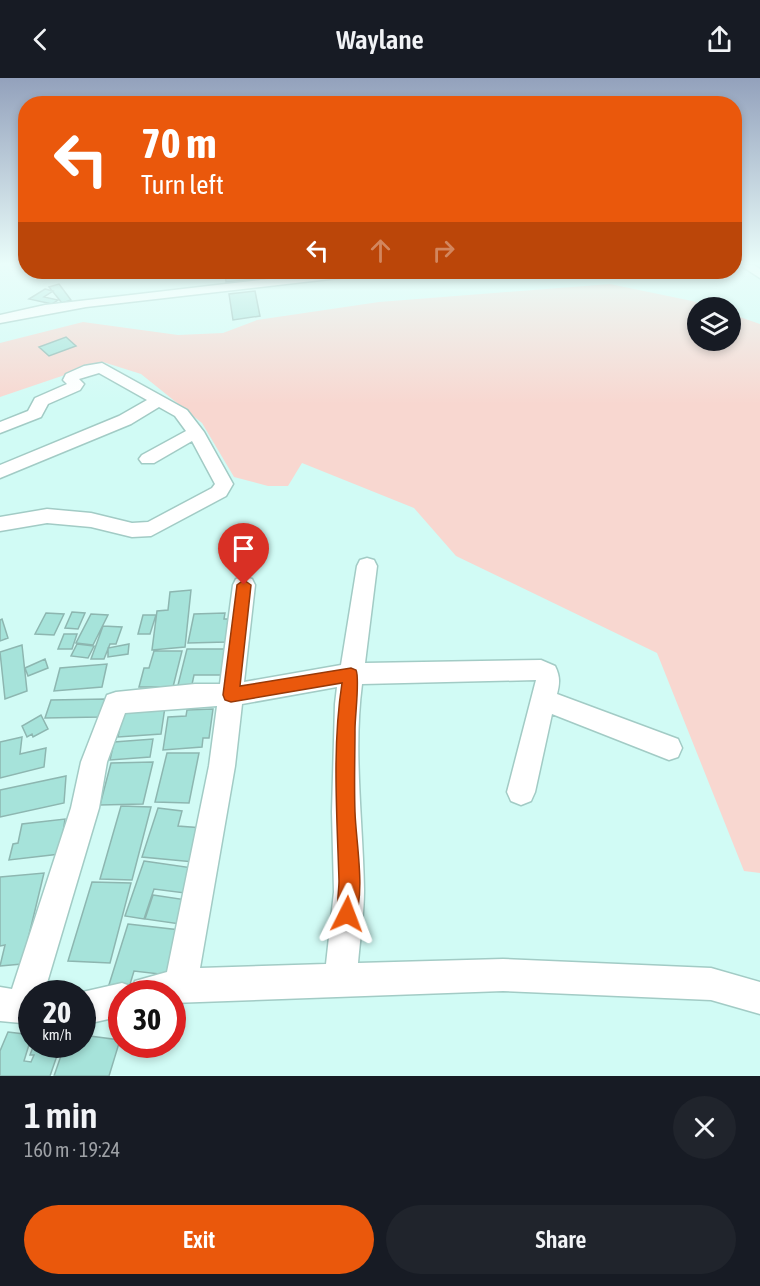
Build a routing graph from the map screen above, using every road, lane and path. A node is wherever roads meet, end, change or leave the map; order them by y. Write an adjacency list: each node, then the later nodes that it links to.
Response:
1 (38, 312): 2 (street)
2 (0, 319)
3 (160, 400): 4 (street); 5 (street); 7 (street)
4 (0, 428)
5 (196, 432): 6 (street); 8 (street)
6 (148, 459)
7 (0, 472)
8 (0, 524)
9 (367, 566): 11 (street)
10 (244, 585): 12 (street)
11 (351, 674): 12 (street); 13 (street); 18 (street)
12 (231, 695): 16 (street); 17 (street)
13 (544, 700): 14 (street); 15 (street)
14 (669, 748)
15 (521, 792)
16 (27, 980)
17 (182, 980)
18 (340, 981): 19 (street); 20 (street)
19 (186, 985)
20 (760, 998)

